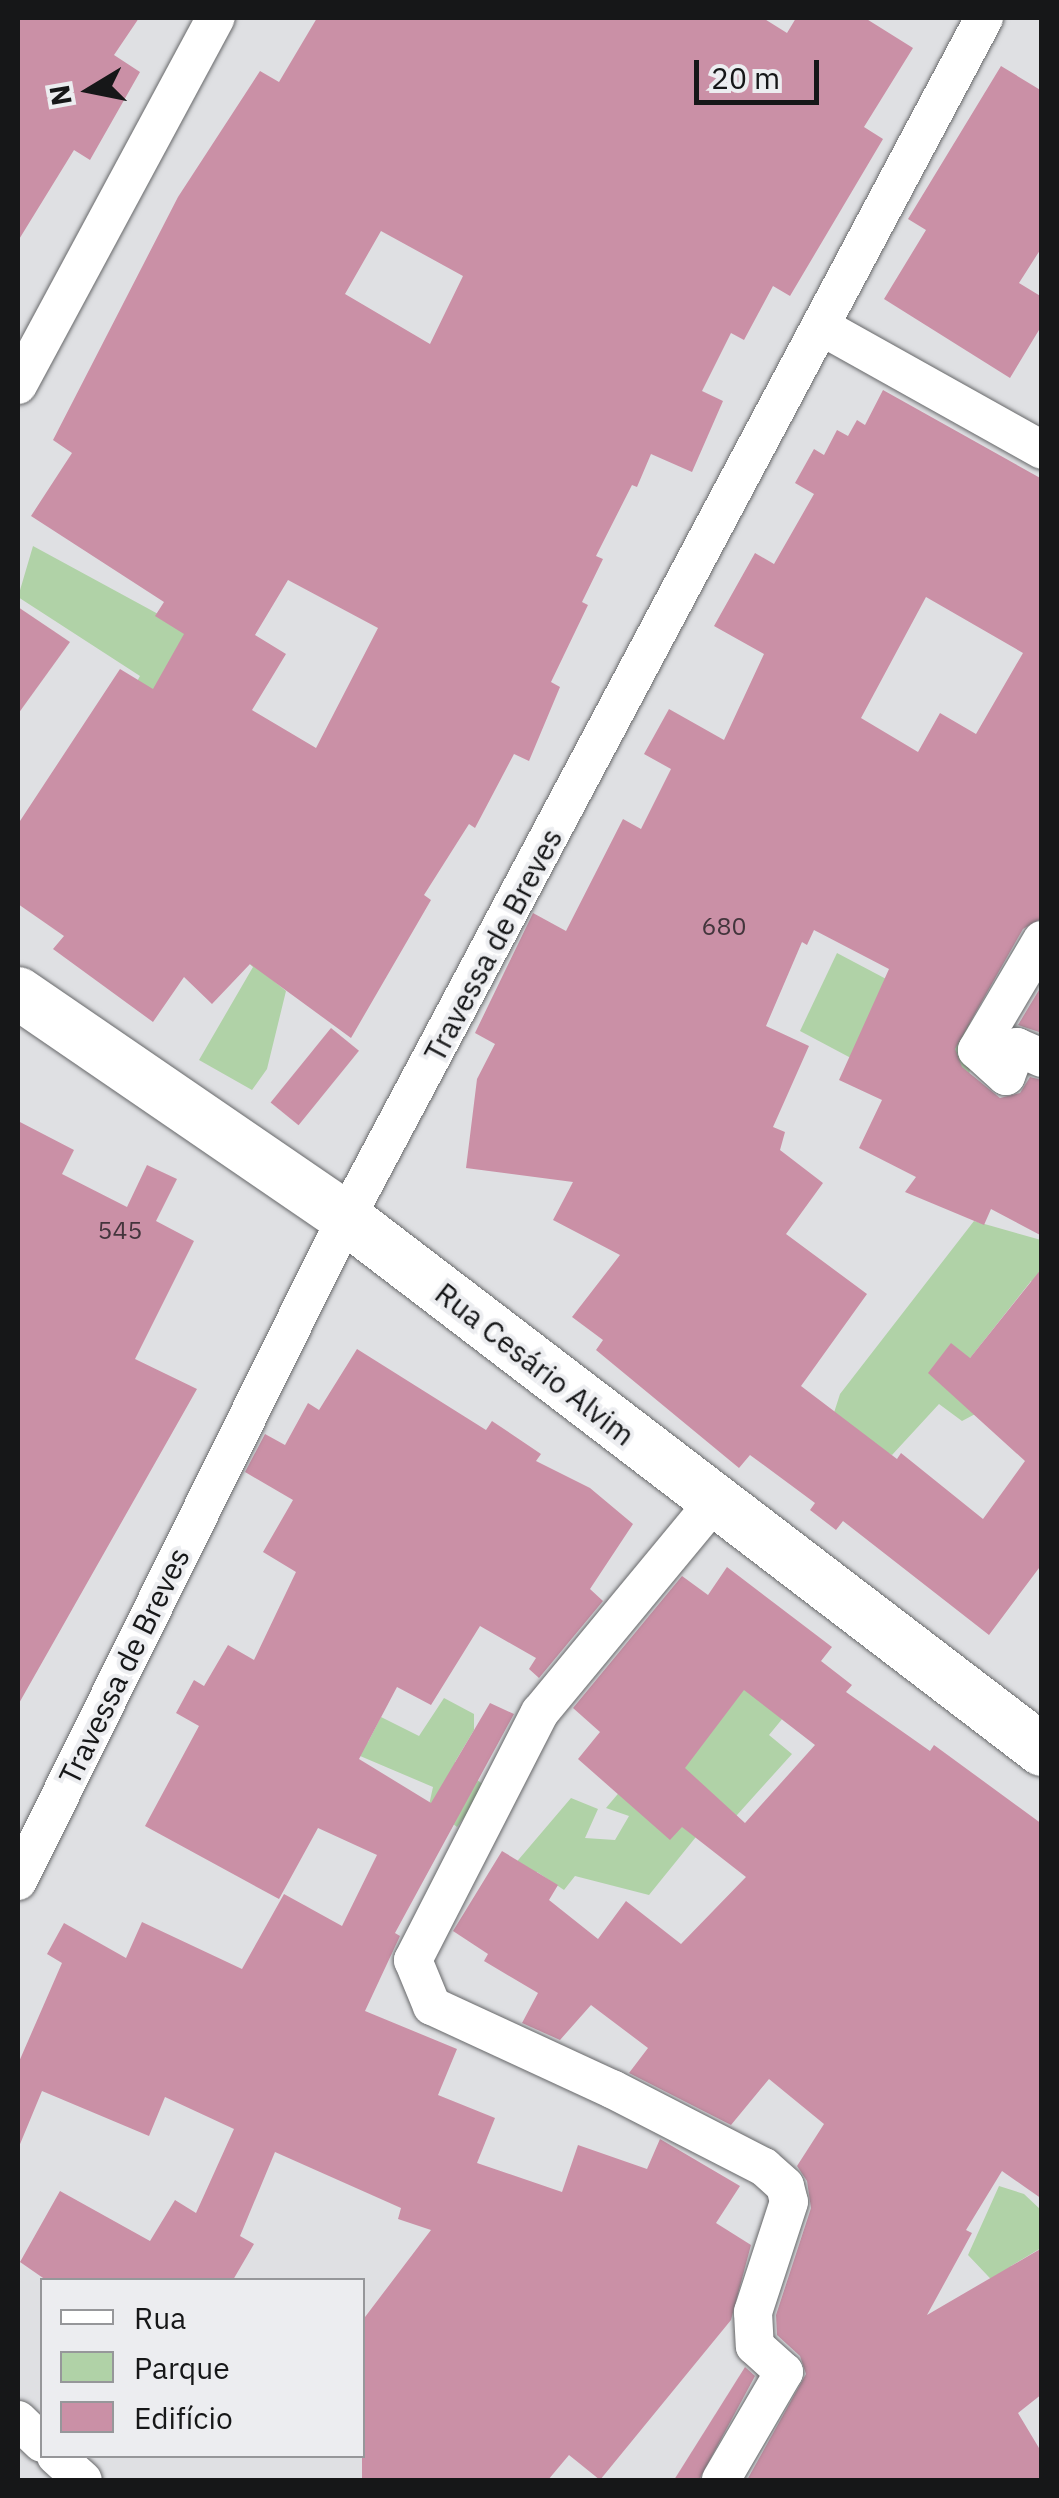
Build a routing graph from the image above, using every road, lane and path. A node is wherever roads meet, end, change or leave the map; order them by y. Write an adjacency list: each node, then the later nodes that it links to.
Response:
1 (216, 18): 4 (street)
2 (984, 18): 3 (street, Travessa de Breves)
3 (824, 328): 5 (street); 9 (street, Travessa de Breves)
4 (18, 385)
5 (1042, 450)
6 (1042, 940): 8 (street)
7 (18, 993): 9 (street, Rua Cesário Alvim)
8 (1042, 1058)
9 (346, 1218): 10 (street, Rua Cesário Alvim); 12 (street, Travessa de Breves)
10 (714, 1502): 11 (street, Rua Cesário Alvim); 17 (street)
11 (1042, 1750)
12 (18, 1881)
13 (18, 2420): 14 (street)
14 (40, 2441)
15 (58, 2458): 16 (street)
16 (83, 2480)
17 (721, 2480)

